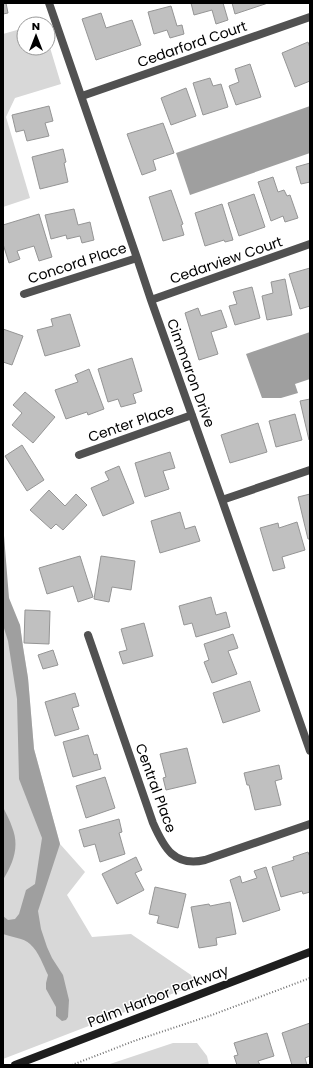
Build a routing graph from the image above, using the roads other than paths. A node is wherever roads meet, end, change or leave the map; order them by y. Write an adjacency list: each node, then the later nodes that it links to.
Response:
1 (49, 3): 3 (street, Cimmaron Drive)
2 (310, 17): 3 (street, Cedarford Court)
3 (82, 96): 5 (street, Cimmaron Drive)
4 (310, 244): 7 (street, Cedarview Court)
5 (137, 258): 6 (street, Concord Place); 7 (street, Cimmaron Drive)
6 (24, 294)
7 (151, 300): 8 (street, Cimmaron Drive)
8 (192, 415): 9 (street, Center Place); 11 (street, Cimmaron Drive)
9 (79, 455)
10 (310, 470): 11 (street)
11 (222, 500): 13 (street, Cimmaron Drive)
12 (88, 635): 14 (street, Central Place)
13 (310, 751)
14 (310, 824)
15 (310, 952): 16 (street, Palm Harbor Parkway)
16 (15, 1065)

